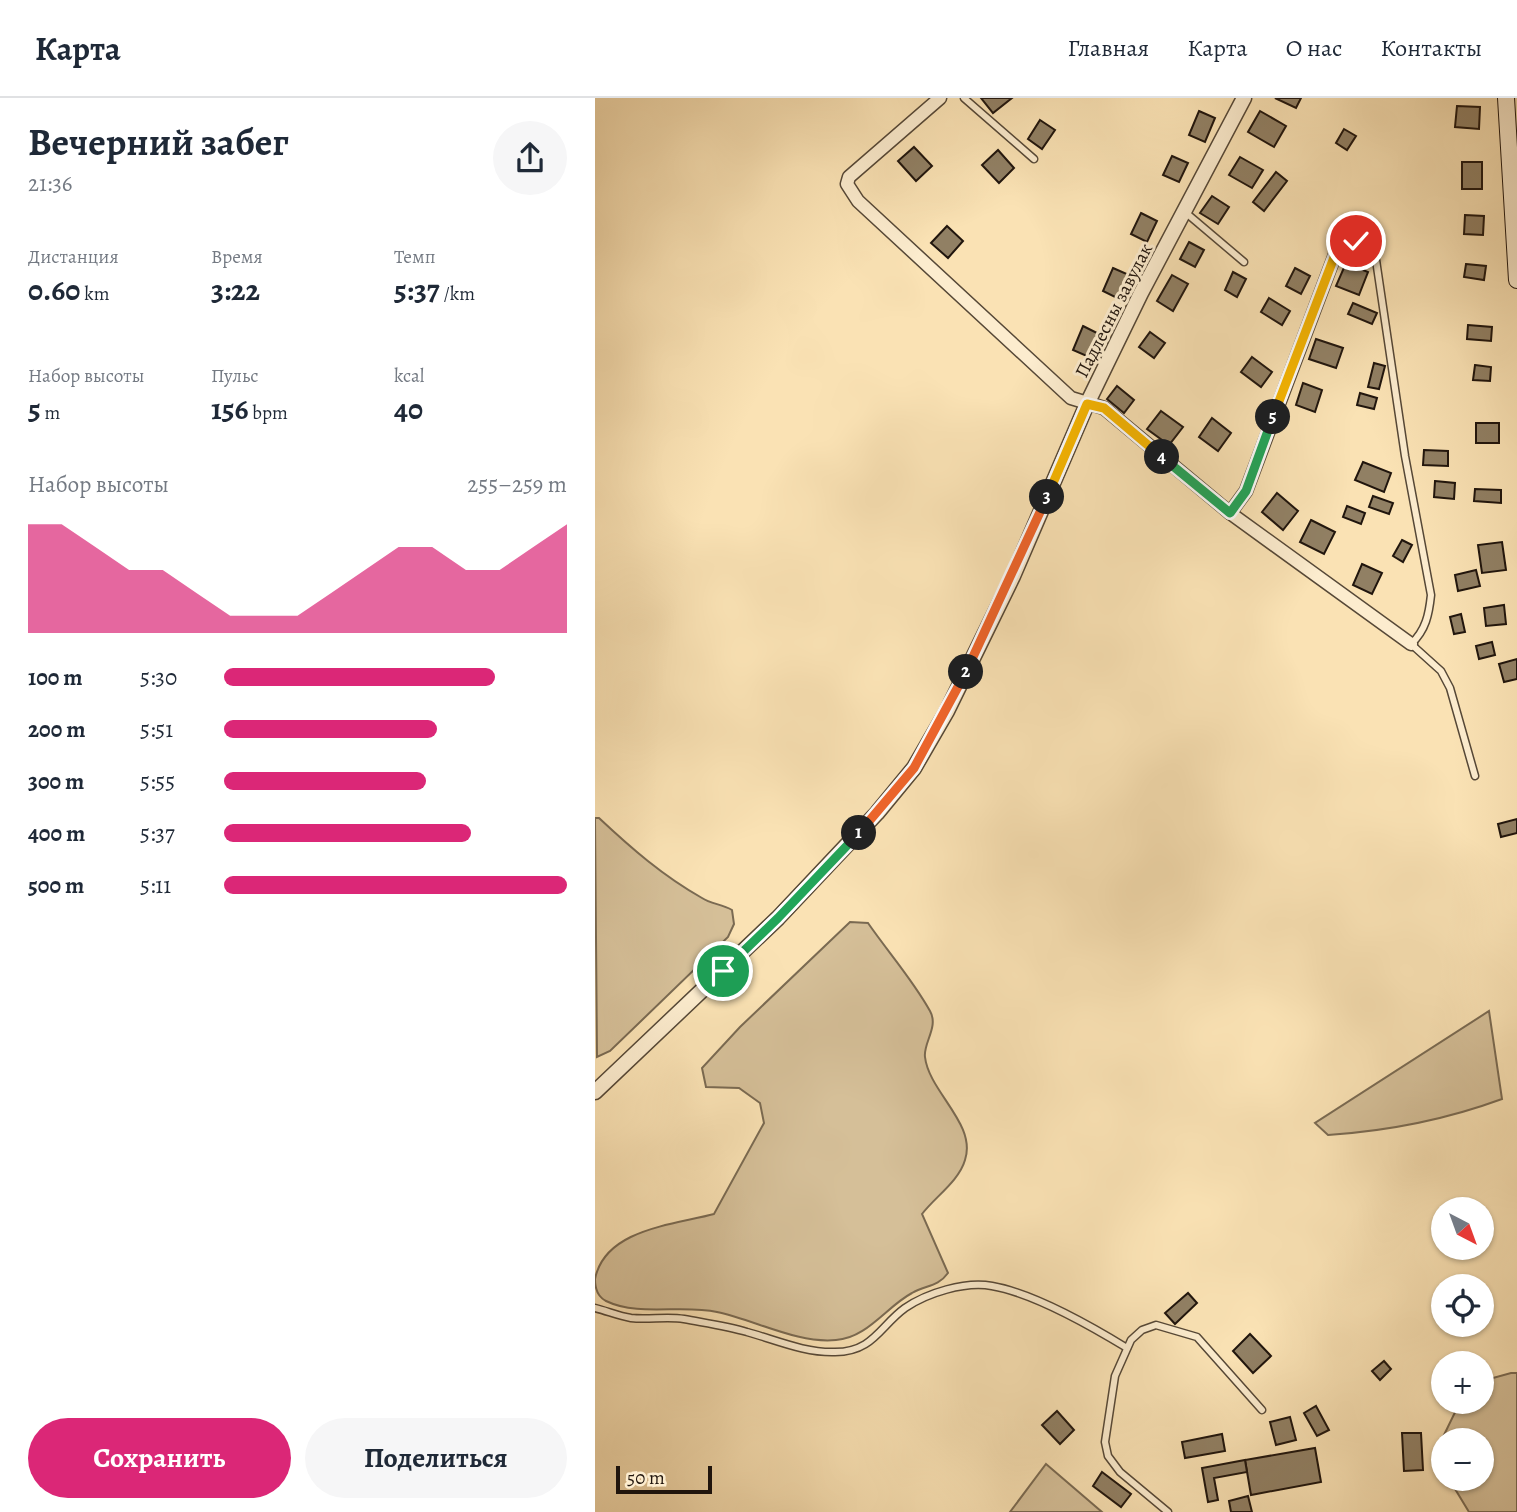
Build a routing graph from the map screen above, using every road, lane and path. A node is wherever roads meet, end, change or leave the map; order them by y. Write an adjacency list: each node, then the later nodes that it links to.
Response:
1 (940, 98): 10 (street)
2 (964, 98): 5 (lane)
3 (1244, 98): 6 (street, Падлесны завулак)
4 (1506, 98): 9 (main road)
5 (1034, 159)
6 (1185, 212): 8 (lane); 10 (street, Падлесны завулак)
7 (1338, 247): 11 (street); 12 (lane)
8 (1244, 262)
9 (1517, 280)
10 (1087, 404): 11 (street, Падлесны завулак); 14 (street)
11 (1230, 513): 12 (street, Падлесны завулак)
12 (1411, 644): 13 (lane)
13 (1475, 776)
14 (595, 1092)
15 (595, 1308): 16 (lane)
16 (1127, 1348): 17 (lane); 18 (lane)
17 (1262, 1409)
18 (1168, 1512)

